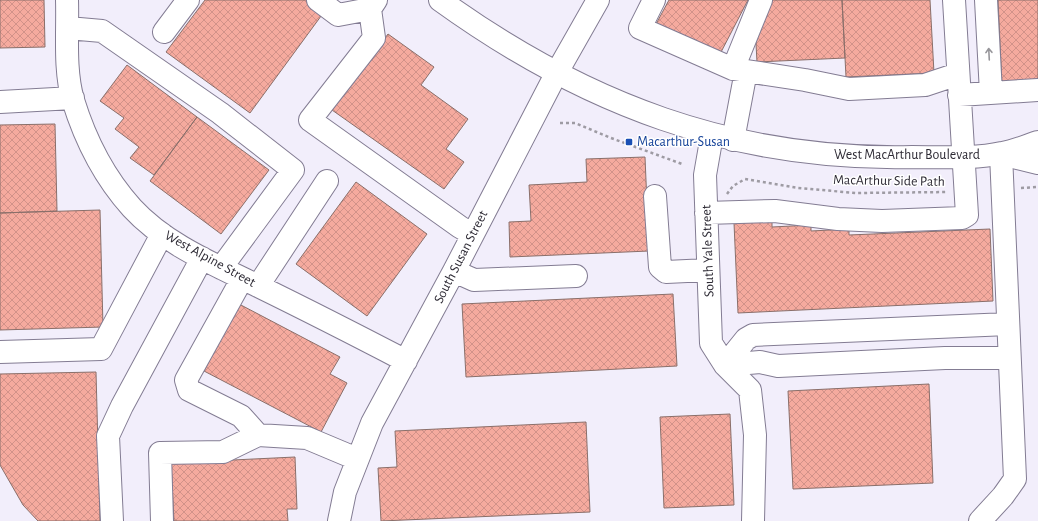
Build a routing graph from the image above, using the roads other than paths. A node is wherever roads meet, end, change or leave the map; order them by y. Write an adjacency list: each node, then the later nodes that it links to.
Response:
1 (67, 0): 11 (street, West Alpine Street)
2 (188, 0): 12 (street)
3 (318, 0): 10 (street)
4 (440, 0): 14 (street, West MacArthur Boulevard)
5 (598, 0): 14 (street, South Susan Street)
6 (654, 0): 13 (street)
7 (762, 0): 13 (street)
8 (954, 0): 15 (street)
9 (986, 0): 17 (street, one-way to 9)
10 (373, 4): 30 (street)
11 (68, 28): 18 (street, West Alpine Street); 32 (street)
12 (164, 32)
13 (739, 70): 15 (street); 21 (street)
14 (556, 74): 20 (street, West MacArthur Boulevard); 30 (street, South Susan Street)
15 (958, 84): 17 (street); 24 (street)
16 (1038, 90): 17 (street)
17 (991, 93)
18 (73, 98): 19 (street); 29 (street, West Alpine Street)
19 (0, 102)
20 (712, 135): 21 (street, West MacArthur Boulevard); 28 (street, South Yale Street)
21 (733, 140): 24 (street, West MacArthur Boulevard)
22 (1038, 142): 23 (street, West MacArthur Boulevard)
23 (1001, 154): 24 (street, West MacArthur Boulevard); 25 (street, West MacArthur Boulevard); 37 (street)
24 (963, 156): 28 (street)
25 (1038, 162)
26 (328, 181): 36 (street)
27 (655, 196): 33 (street)
28 (706, 213): 33 (street, South Yale Street)
29 (162, 234): 31 (street, West Alpine Street); 38 (street)
30 (472, 234): 34 (street, South Susan Street)
31 (202, 258): 32 (street, West Alpine Street); 44 (street)
32 (221, 268): 36 (street, West Alpine Street)
33 (708, 270): 41 (street, South Yale Street)
34 (454, 271): 35 (street); 40 (street, South Susan Street)
35 (576, 276)
36 (250, 282): 40 (street, West Alpine Street); 42 (street)
37 (1008, 324): 39 (street); 41 (street)
38 (0, 352)
39 (1009, 358): 41 (street); 48 (street)
40 (406, 361): 43 (street, South Susan Street)
41 (724, 365): 47 (street, South Yale Street)
42 (258, 435): 43 (street); 45 (street)
43 (357, 459): 46 (street, South Susan Street)
44 (112, 521)
45 (162, 521)
46 (339, 521)
47 (753, 521)
48 (980, 521)

